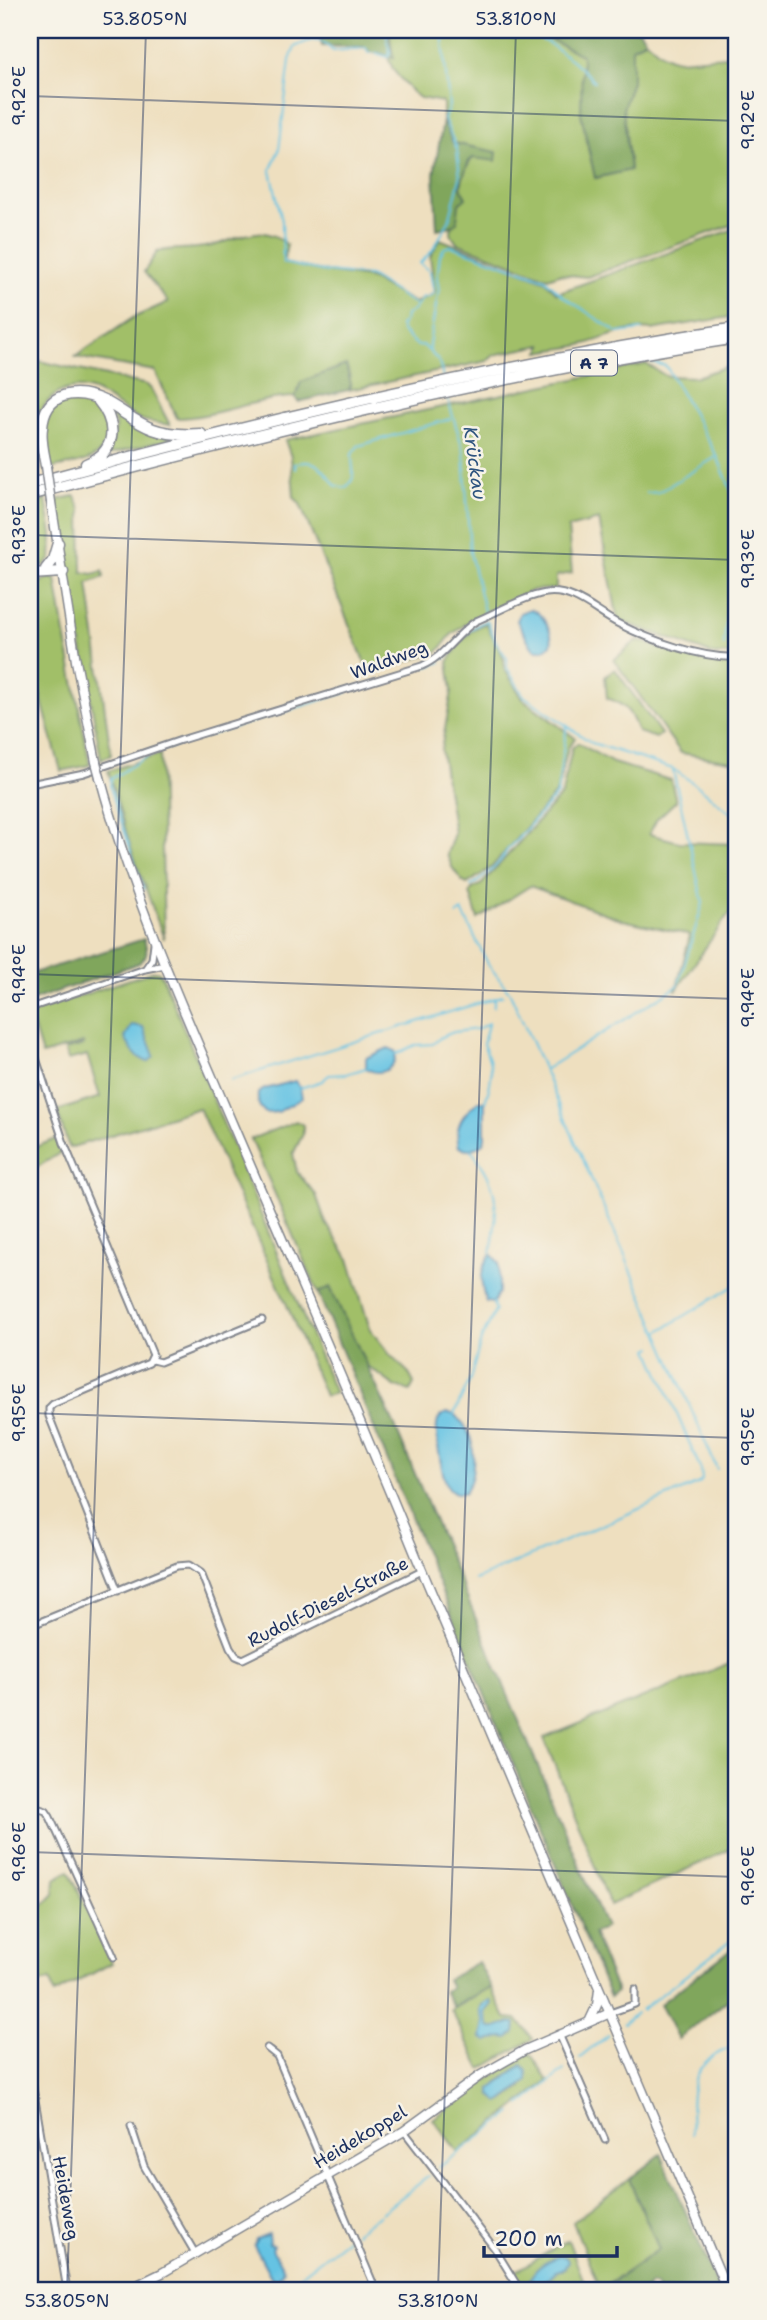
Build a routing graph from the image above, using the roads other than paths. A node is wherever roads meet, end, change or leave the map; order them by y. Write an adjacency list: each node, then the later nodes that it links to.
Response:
1 (737, 328): 3 (highway, A 7)
2 (737, 338): 3 (highway, A 7)
3 (446, 387): 5 (highway, A 7); 9 (highway, A 7)
4 (96, 397): 5 (highway); 6 (highway); 7 (highway)
5 (223, 434): 7 (highway, A 7)
6 (46, 466): 10 (main road, bridge)
7 (58, 476): 8 (highway, A 7)
8 (30, 484)
9 (30, 495)
10 (58, 543): 11 (highway); 12 (main road)
11 (46, 569): 12 (highway); 13 (highway)
12 (63, 572): 13 (highway); 16 (main road, bridge)
13 (32, 574)
14 (737, 657): 15 (street, Waldweg)
15 (30, 783)
16 (154, 939): 17 (main road); 18 (street)
17 (164, 963): 18 (street); 23 (main road)
18 (145, 969): 19 (street)
19 (30, 1008)
20 (30, 1040): 22 (street)
21 (262, 1320): 22 (street)
22 (152, 1360): 24 (street)
23 (422, 1571): 24 (street, Rudolf-Diesel-Straße); 28 (main road)
24 (118, 1591): 25 (street)
25 (30, 1626)
26 (30, 1806): 27 (street)
27 (114, 1957)
28 (599, 1988): 30 (main road); 31 (main road)
29 (635, 1989): 30 (street)
30 (610, 2013): 31 (main road, Heidekoppel); 44 (main road)
31 (590, 2020): 32 (main road, Heidekoppel)
32 (559, 2034): 36 (main road, Heidekoppel); 37 (street)
33 (267, 2048): 38 (street)
34 (30, 2070): 40 (street, Heideweg)
35 (131, 2126): 39 (street)
36 (404, 2131): 38 (main road, Heidekoppel); 43 (street)
37 (605, 2140)
38 (327, 2175): 39 (main road, Heidekoppel); 42 (street)
39 (195, 2253): 41 (main road, Heidekoppel)
40 (67, 2290)
41 (127, 2290)
42 (376, 2290)
43 (520, 2290)
44 (727, 2290)

